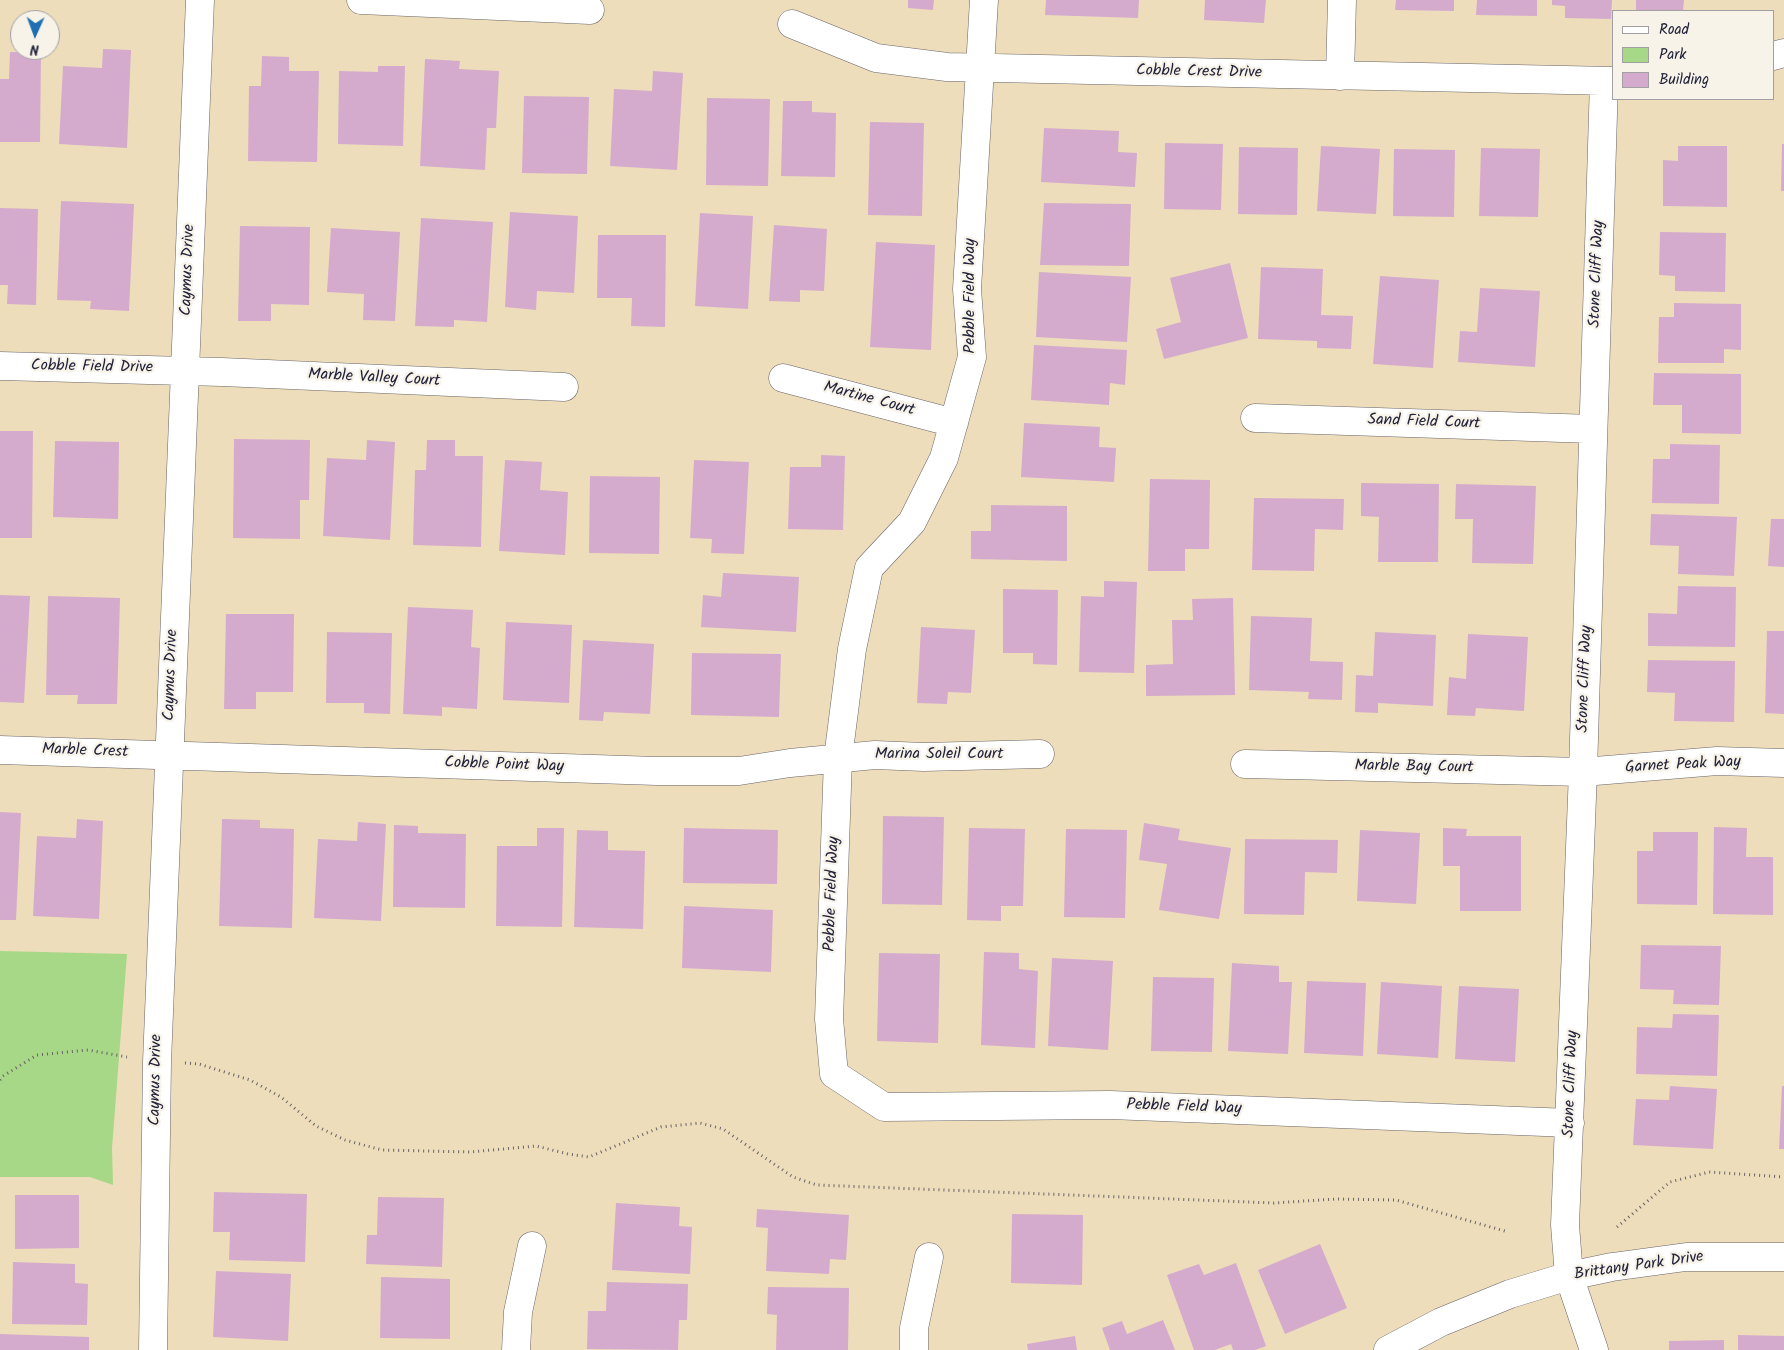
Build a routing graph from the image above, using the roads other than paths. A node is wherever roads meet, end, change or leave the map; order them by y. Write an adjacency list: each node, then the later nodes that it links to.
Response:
1 (200, 0): 11 (street, Caymus Drive)
2 (361, 0): 5 (street)
3 (984, 0): 7 (street, Pebble Field Way)
4 (1342, 0): 8 (street)
5 (590, 10)
6 (792, 24): 7 (street, Cobble Crest Drive)
7 (981, 68): 8 (street, Cobble Crest Drive); 15 (street, Pebble Field Way)
8 (1340, 76): 9 (street, Cobble Crest Drive)
9 (1608, 81): 16 (street, Stone Cliff Way)
10 (0, 366): 11 (street, Cobble Field Drive)
11 (185, 371): 13 (street, Marble Valley Court); 19 (street, Caymus Drive)
12 (783, 378): 15 (street, Martine Court)
13 (564, 387)
14 (1255, 418): 16 (street, Sand Field Court)
15 (954, 423): 20 (street, Pebble Field Way)
16 (1592, 429): 23 (street, Stone Cliff Way)
17 (0, 750): 19 (street, Marble Crest)
18 (1040, 754): 20 (street, Marina Soleil Court)
19 (169, 755): 20 (street, Cobble Point Way); 29 (street, Caymus Drive)
20 (838, 758): 24 (street, Pebble Field Way)
21 (1784, 763): 23 (street, Garnet Peak Way)
22 (1245, 764): 23 (street, Marble Bay Court)
23 (1583, 772): 24 (street, Stone Cliff Way)
24 (1570, 1123): 28 (street, Stone Cliff Way)
25 (532, 1246): 30 (street)
26 (930, 1257): 31 (street)
27 (1784, 1257): 28 (street, Brittany Park Drive)
28 (1569, 1276): 32 (street, Brittany Park Drive); 33 (street, Stone Cliff Way)
29 (153, 1350)
30 (516, 1350)
31 (914, 1350)
32 (1388, 1350)
33 (1594, 1350)

